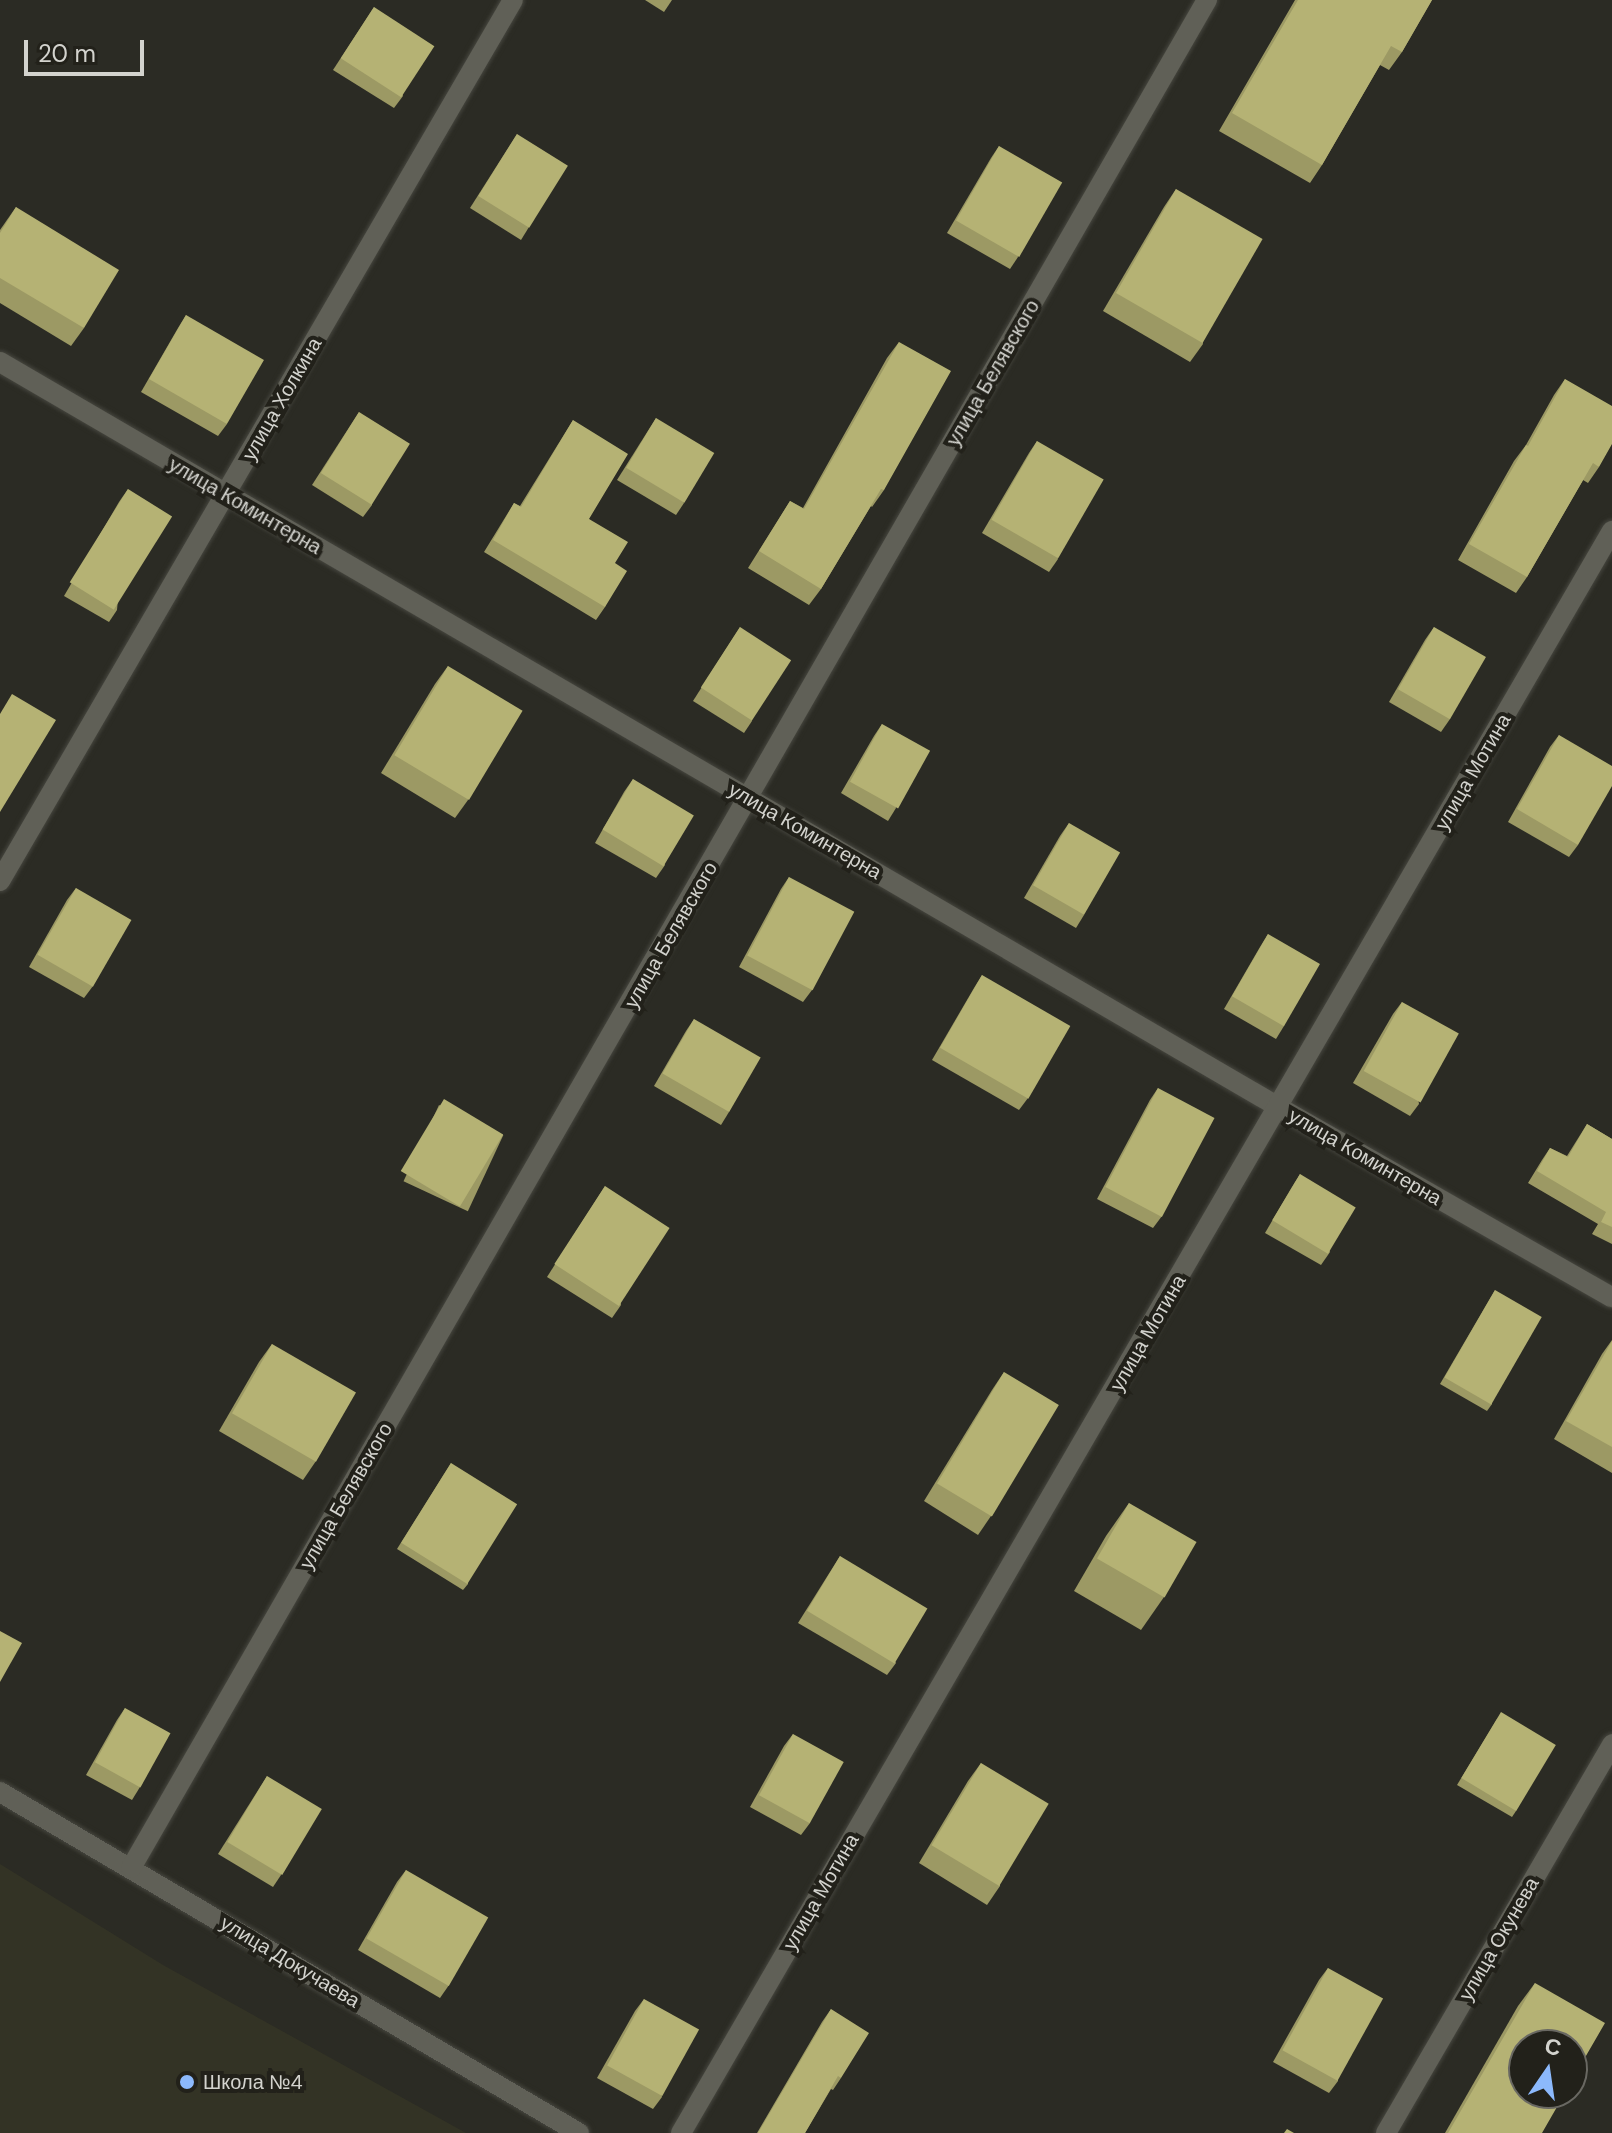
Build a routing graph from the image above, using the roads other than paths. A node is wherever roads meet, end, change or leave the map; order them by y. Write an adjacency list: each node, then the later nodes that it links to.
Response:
1 (513, 0): 4 (street, улица Холкина)
2 (1207, 0): 6 (street, улица Белявского)
3 (0, 362): 4 (street, улица Коминтерна)
4 (226, 495): 6 (street, улица Коминтерна); 7 (street, улица Холкина)
5 (1612, 531): 8 (street, улица Мотина)
6 (750, 799): 8 (street, улица Коминтерна); 12 (street, улица Белявского)
7 (0, 881)
8 (1280, 1108): 9 (street, улица Коминтерна); 14 (street, улица Мотина)
9 (1612, 1297)
10 (1612, 1744): 15 (street, улица Окунева)
11 (0, 1792): 12 (street, улица Докучаева)
12 (131, 1868): 13 (street, улица Докучаева)
13 (579, 2133)
14 (681, 2133)
15 (1386, 2133)

